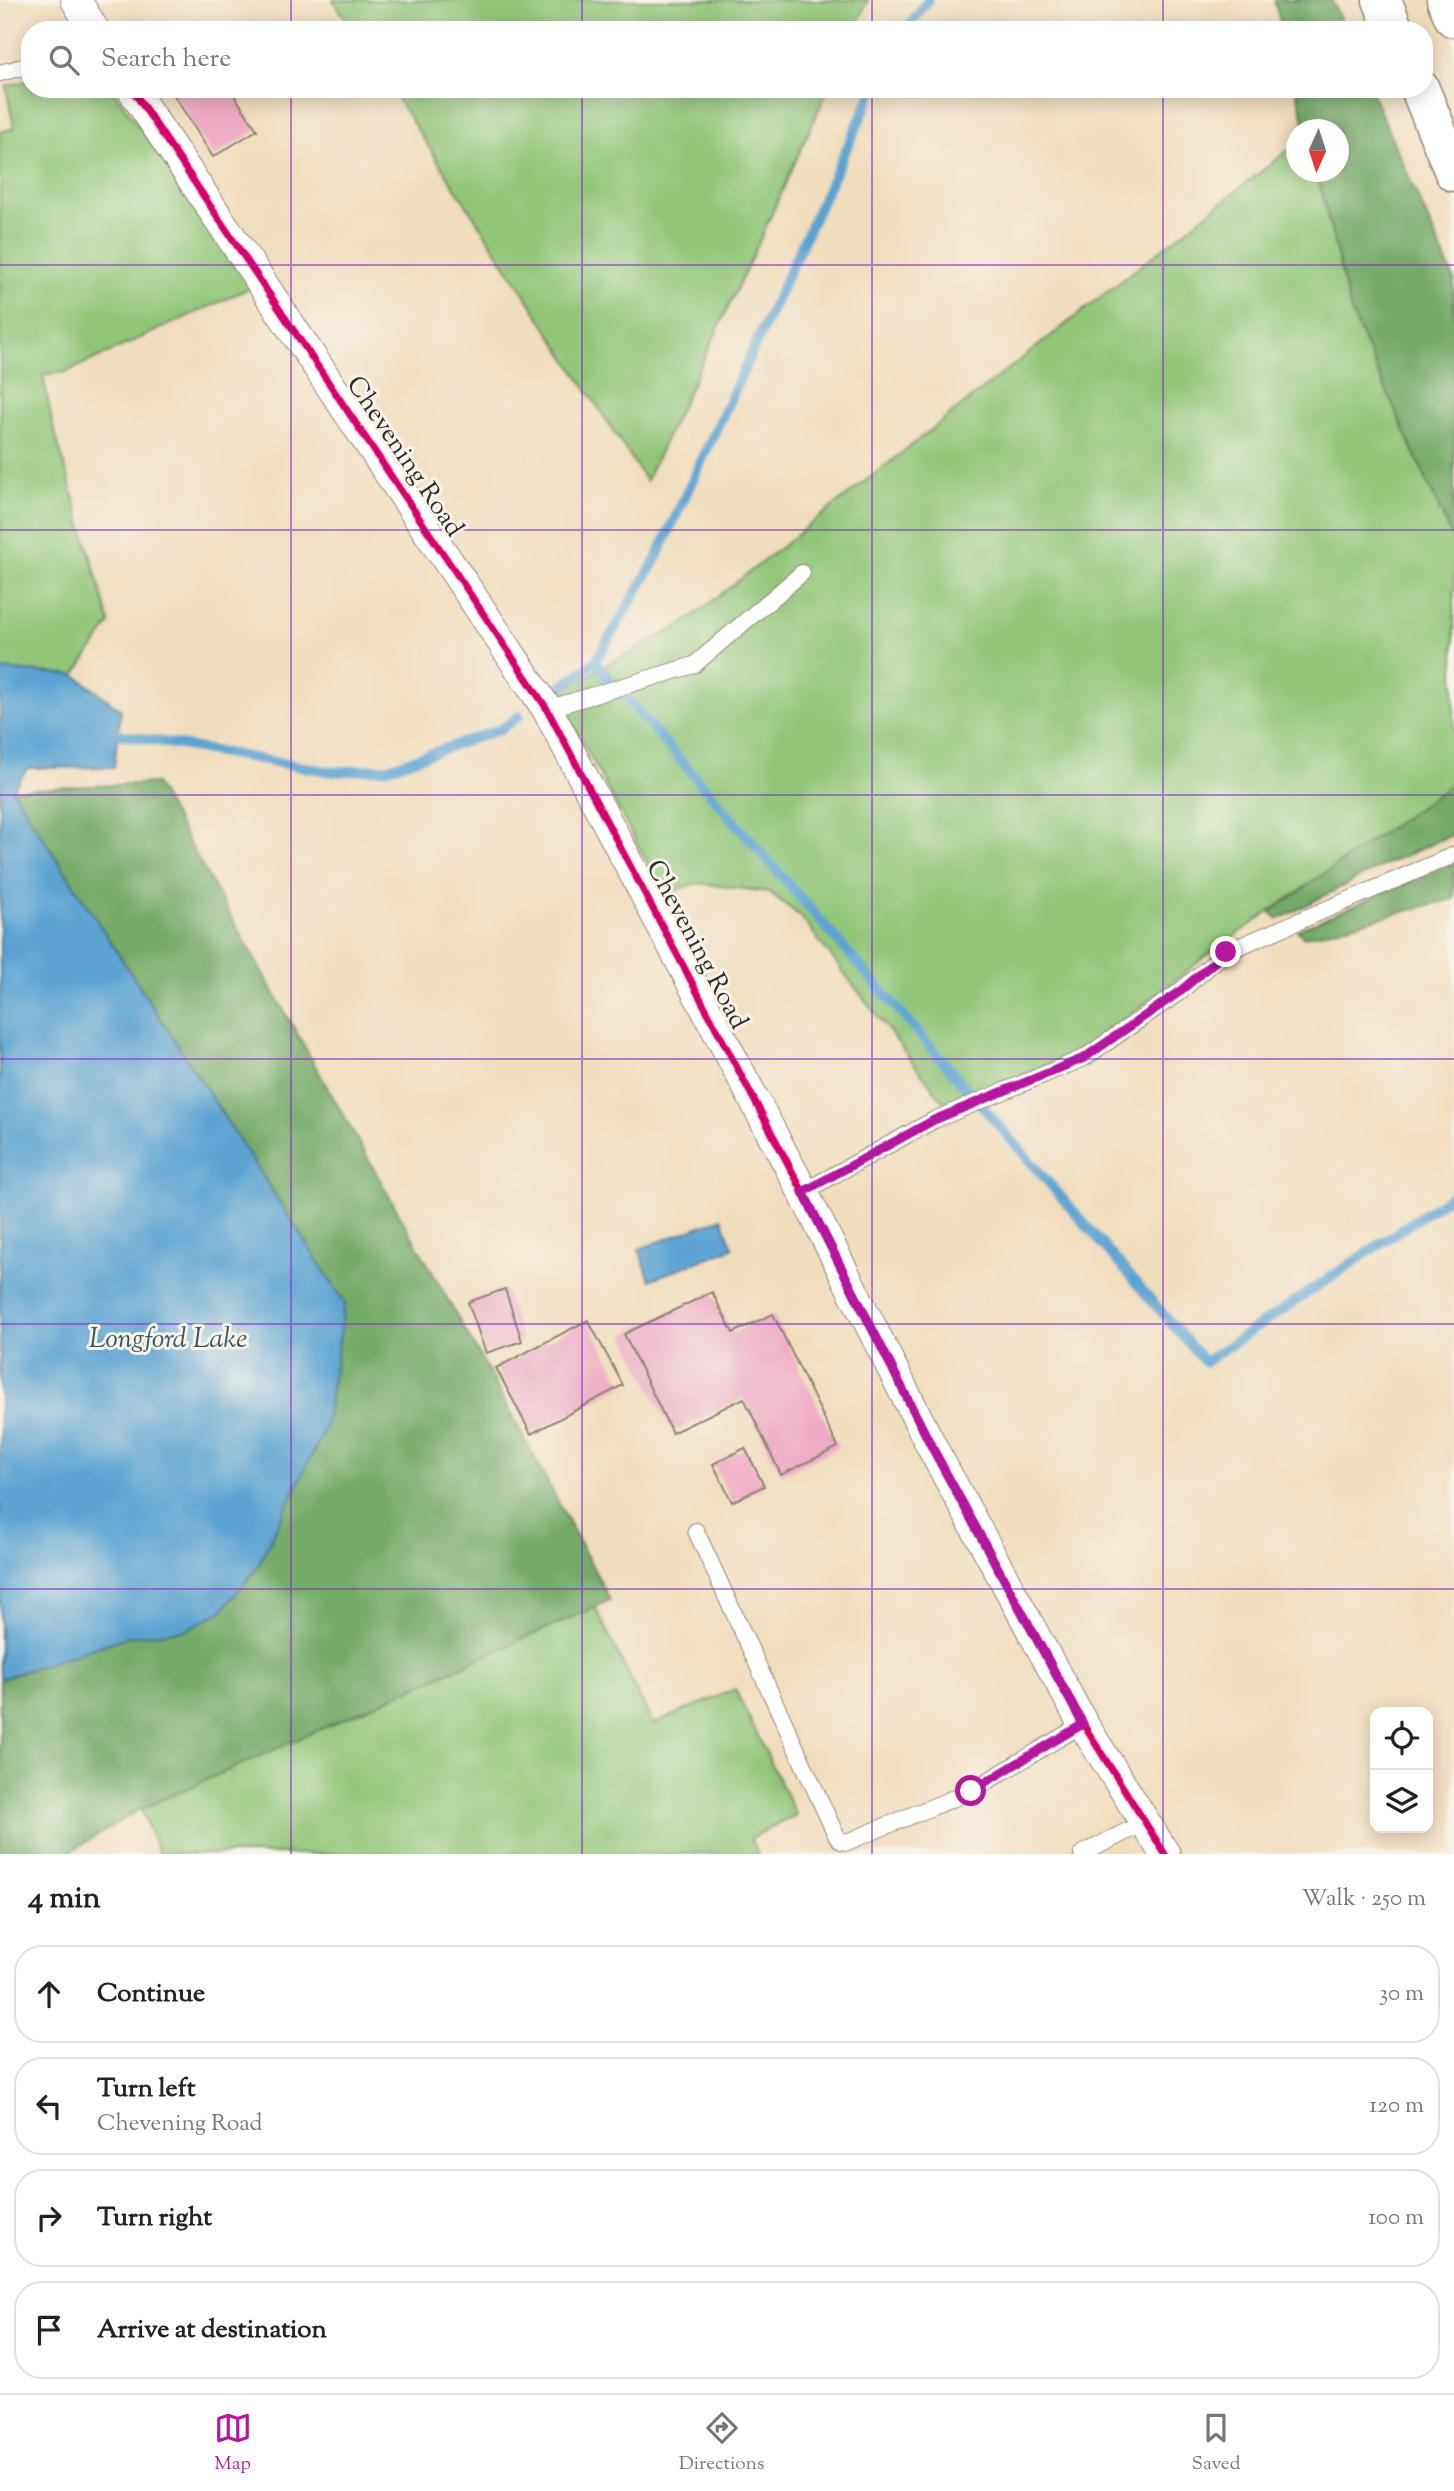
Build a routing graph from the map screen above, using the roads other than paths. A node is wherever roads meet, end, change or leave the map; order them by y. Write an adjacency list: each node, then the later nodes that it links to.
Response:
1 (76, 0): 5 (street)
2 (1382, 0): 6 (highway)
3 (1446, 0): 4 (highway)
4 (1454, 18)
5 (89, 21)
6 (1390, 21)
7 (21, 67): 8 (lane)
8 (0, 73)
9 (138, 98): 13 (street, Chevening Road)
10 (1424, 98): 11 (highway)
11 (1454, 172)
12 (802, 573): 13 (lane)
13 (547, 709): 15 (street, Chevening Road)
14 (1454, 855): 15 (lane)
15 (803, 1192): 17 (street, Chevening Road)
16 (696, 1531): 17 (lane)
17 (1083, 1724): 18 (street, Chevening Road)
18 (1145, 1822): 19 (lane); 20 (street, Chevening Road)
19 (1082, 1854)
20 (1165, 1854)

